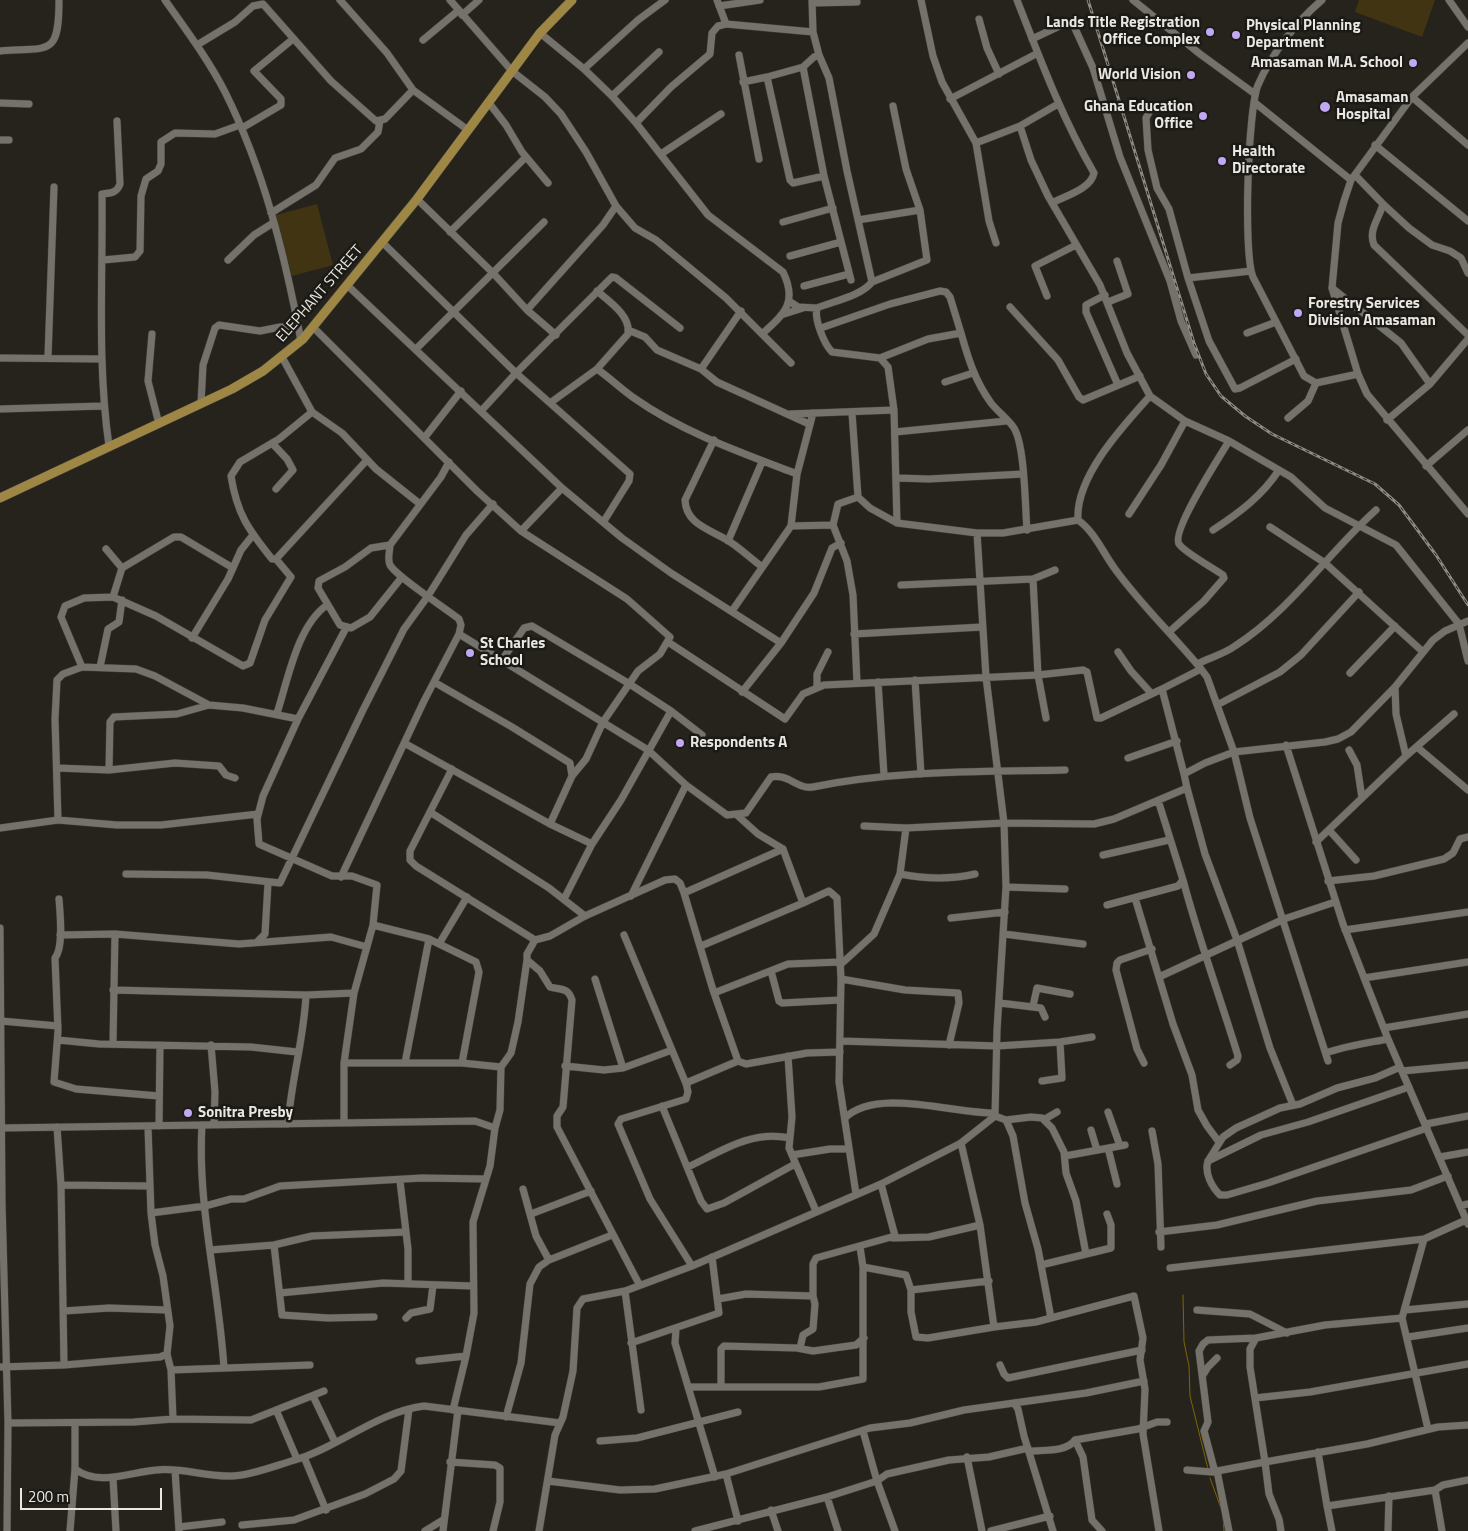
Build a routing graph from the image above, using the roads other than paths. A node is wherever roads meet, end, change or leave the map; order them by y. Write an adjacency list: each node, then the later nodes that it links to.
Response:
1 (59, 0): 28 (street)
2 (165, 0): 27 (street)
3 (340, 0): 39 (street)
4 (450, 0): 17 (street)
5 (479, 0): 17 (street)
6 (665, 0): 34 (street)
7 (760, 0): 16 (street)
8 (920, 0): 43 (street)
9 (1017, 0): 24 (street)
10 (1133, 0): 40 (street)
11 (1322, 0): 40 (street)
12 (1449, 0): 20 (street)
13 (568, 1): 22 (main road, ELEPHANT STREET)
14 (812, 2): 15 (street); 21 (street)
15 (857, 2)
16 (718, 3): 19 (street)
17 (460, 12): 25 (street); 35 (street)
18 (979, 19): 36 (street)
19 (726, 24): 21 (street); 54 (street)
20 (1468, 27)
21 (813, 32): 32 (street)
22 (540, 33): 34 (street); 35 (main road, ELEPHANT STREET)
23 (294, 39): 27 (street); 53 (street); 55 (street)
24 (1032, 39): 30 (street); 124 (street)
25 (423, 40)
26 (1468, 43): 42 (street)
27 (197, 45): 55 (street)
28 (0, 51)
29 (659, 52): 41 (street)
30 (1036, 54): 36 (street); 48 (street)
31 (739, 55): 38 (street)
32 (819, 55): 33 (street); 77 (street)
33 (804, 67): 37 (street); 66 (street)
34 (584, 69): 41 (street)
35 (512, 71): 46 (main road, ELEPHANT STREET); 73 (street)
36 (1000, 74): 43 (street)
37 (767, 77): 38 (street); 66 (street)
38 (744, 82): 65 (street)
39 (414, 90): 53 (street); 57 (street)
40 (1255, 94): 44 (street)
41 (612, 96): 54 (street)
42 (1412, 97): 61 (street); 62 (street)
43 (950, 100): 60 (street)
44 (1254, 102): 67 (street); 91 (street)
45 (0, 103): 47 (street)
46 (489, 103): 57 (main road, ELEPHANT STREET); 64 (street)
47 (30, 104)
48 (1058, 104): 56 (street); 71 (street)
49 (1153, 105): 94 (street)
50 (892, 106): 75 (street)
51 (721, 114): 63 (street)
52 (117, 121): 88 (street)
53 (380, 121): 76 (street)
54 (636, 123): 63 (street)
55 (241, 126): 76 (street); 88 (street)
56 (1020, 126): 60 (street); 71 (street)
57 (468, 130): 70 (main road, ELEPHANT STREET)
58 (0, 140): 59 (street)
59 (9, 140)
60 (976, 143): 85 (street)
61 (1375, 145): 67 (street); 78 (street)
62 (1468, 145)
63 (661, 154): 102 (street)
64 (526, 157): 68 (street); 82 (street)
65 (759, 158)
66 (824, 176): 74 (street)
67 (1353, 177): 72 (street); 98 (street)
68 (548, 184)
69 (54, 187): 125 (street)
70 (417, 199): 82 (street); 83 (main road, ELEPHANT STREET)
71 (1052, 203): 86 (street)
72 (1383, 204): 93 (street); 121 (street)
73 (616, 206): 106 (street); 108 (street)
74 (833, 208): 80 (street); 84 (street)
75 (920, 210): 77 (street); 95 (street)
76 (271, 213): 81 (street)
77 (858, 220): 95 (street)
78 (1468, 221)
79 (544, 222): 92 (street)
80 (783, 222)
81 (273, 223): 89 (street); 112 (street)
82 (450, 232): 92 (street)
83 (382, 242): 96 (main road, ELEPHANT STREET); 107 (street)
84 (841, 242): 87 (street); 97 (street)
85 (996, 243)
86 (1076, 245): 100 (street); 101 (street)
87 (790, 256)
88 (103, 260): 129 (street)
89 (228, 260)
90 (1117, 261): 101 (street)
91 (1251, 271): 94 (street); 110 (street)
92 (493, 273): 106 (street); 107 (street)
93 (1468, 273)
94 (1188, 278): 130 (street)
95 (872, 282): 105 (street)
96 (347, 285): 111 (main road, ELEPHANT STREET); 123 (street)
97 (804, 286)
98 (1332, 288): 136 (street); 140 (street)
99 (597, 291): 113 (street); 115 (street); 120 (street)
100 (1047, 296)
101 (1107, 299): 137 (street); 141 (street)
102 (789, 301): 104 (street); 109 (street)
103 (1010, 307): 141 (street)
104 (803, 308): 105 (street); 109 (street)
105 (817, 308): 114 (street)
106 (527, 310): 120 (street)
107 (454, 311): 123 (street); 134 (street)
108 (740, 312): 119 (street); 132 (street)
109 (781, 315): 119 (street)
110 (1276, 322): 117 (street); 130 (street)
111 (313, 327): 122 (main road, ELEPHANT STREET); 162 (street)
112 (298, 328): 122 (street); 144 (street)
113 (680, 328)
114 (821, 328): 116 (street); 128 (street)
115 (628, 330): 132 (street); 133 (street)
116 (961, 333): 128 (street); 135 (street)
117 (1247, 333)
118 (152, 334): 158 (street)
119 (762, 334): 131 (street)
120 (556, 335): 134 (street)
121 (1468, 337): 140 (street)
122 (301, 341): 126 (main road, ELEPHANT STREET)
123 (416, 349): 142 (street)
124 (1196, 356)
125 (48, 357): 127 (street); 129 (street)
126 (282, 357): 144 (main road, ELEPHANT STREET); 150 (street)
127 (0, 358)
128 (880, 358): 149 (street)
129 (101, 359): 146 (street)
130 (1296, 360): 139 (street)
131 (791, 363)
132 (701, 368): 153 (street)
133 (597, 369): 145 (street); 163 (street)
134 (516, 373): 145 (street); 148 (street)
135 (973, 373): 138 (street); 156 (street)
136 (1358, 374): 139 (street); 155 (street)
137 (1140, 376): 141 (street); 143 (street)
138 (945, 382)
139 (1316, 383): 154 (street)
140 (1430, 384): 155 (street)
141 (1118, 385)
142 (461, 391): 148 (street); 162 (street)
143 (1150, 396): 157 (street); 184 (street)
144 (201, 403): 158 (main road, ELEPHANT STREET)
145 (550, 403): 185 (street)
146 (103, 406): 147 (street); 166 (street)
147 (0, 409)
148 (482, 410): 175 (street)
149 (894, 410): 152 (street); 160 (street)
150 (312, 412): 165 (street); 167 (street)
151 (813, 412): 152 (street); 153 (street); 159 (street)
152 (852, 413): 177 (street)
153 (790, 414): 159 (street)
154 (1288, 418)
155 (1387, 420): 170 (street)
156 (1006, 421): 160 (street); 173 (street)
157 (1185, 421): 164 (street); 182 (street)
158 (159, 424): 166 (main road, ELEPHANT STREET)
159 (810, 424): 172 (street)
160 (896, 432): 174 (street)
161 (1467, 432): 170 (street)
162 (425, 438): 168 (street)
163 (714, 440): 169 (street); 196 (street)
164 (1229, 441): 171 (street); 221 (street)
165 (272, 443): 176 (street); 195 (street)
166 (108, 446): 178 (main road, ELEPHANT STREET)
167 (367, 460): 179 (street); 200 (street)
168 (449, 462): 179 (street); 180 (street)
169 (762, 462): 172 (street); 196 (street)
170 (1426, 466): 183 (street)
171 (1279, 470): 190 (street); 192 (street)
172 (797, 474): 188 (street)
173 (1023, 474): 174 (street); 191 (street)
174 (896, 478): 187 (street)
175 (562, 488): 185 (street); 193 (street)
176 (276, 489)
177 (858, 497): 186 (street); 187 (street)
178 (0, 498)
179 (420, 504): 198 (street)
180 (493, 504): 193 (street); 211 (street)
181 (1376, 510): 190 (street)
182 (1129, 514)
183 (1468, 514)
184 (1078, 520): 191 (street); 221 (street)
185 (604, 521): 215 (street)
186 (833, 524): 188 (street); 197 (street)
187 (897, 524): 194 (street)
188 (792, 526): 202 (street)
189 (1270, 526): 201 (street)
190 (1359, 526): 201 (street); 217 (street)
191 (1027, 530): 194 (street)
192 (1213, 530)
193 (521, 531): 225 (street)
194 (977, 533): 208 (street)
195 (253, 535): 200 (street); 204 (street)
196 (728, 540): 202 (street)
197 (841, 543): 223 (street); 226 (street)
198 (390, 545): 206 (street); 214 (street)
199 (106, 550): 203 (street)
200 (276, 560): 224 (street)
201 (1325, 563): 210 (street); 232 (street)
202 (761, 566): 215 (street)
203 (122, 568): 204 (street); 212 (street)
204 (233, 568): 224 (street)
205 (1055, 570): 207 (street)
206 (402, 577): 211 (street); 220 (street)
207 (1033, 579): 208 (street); 236 (street)
208 (980, 583): 209 (street); 219 (street)
209 (901, 585)
210 (1359, 592): 218 (street); 249 (street)
211 (428, 596): 222 (street); 297 (street)
212 (113, 598): 213 (street); 233 (street)
213 (122, 600): 224 (street); 234 (street)
214 (327, 605): 220 (street); 251 (street)
215 (732, 611): 226 (street)
216 (1468, 621): 217 (street)
217 (1458, 624): 227 (street); 231 (street)
218 (1395, 626): 227 (street); 235 (street)
219 (982, 627): 223 (street); 237 (street)
220 (346, 628): 253 (street)
221 (1169, 632): 232 (street)
222 (459, 634): 230 (street); 239 (street)
223 (854, 634): 242 (street)
224 (192, 638)
225 (668, 642): 241 (street); 246 (street)
226 (781, 643): 246 (street)
227 (1422, 651): 244 (street)
228 (828, 652): 243 (street)
229 (1118, 652): 247 (street)
230 (502, 660): 241 (street); 255 (street)
231 (1468, 661)
232 (1199, 666): 245 (street); 249 (street)
233 (82, 667): 234 (street); 266 (street)
234 (100, 667): 248 (street)
235 (1350, 673)
236 (1038, 675): 237 (street); 247 (street); 254 (street)
237 (986, 677): 238 (street); 270 (street)
238 (915, 680): 240 (street); 271 (street)
239 (434, 682): 258 (street); 274 (street)
240 (878, 682): 242 (street); 273 (street)
241 (628, 683): 250 (street); 255 (street)
242 (857, 683): 243 (street)
243 (817, 686): 246 (street)
244 (1395, 687): 259 (street); 264 (street)
245 (1162, 689): 247 (street); 257 (street)
246 (742, 692)
247 (1151, 692)
248 (208, 705): 251 (street); 268 (street)
249 (1217, 705): 263 (street)
250 (671, 711): 256 (street); 261 (street)
251 (277, 713): 253 (street)
252 (1454, 714): 260 (street)
253 (298, 718): 282 (street)
254 (1046, 718)
255 (603, 722): 261 (street); 274 (street)
256 (702, 735)
257 (1177, 741): 265 (street); 272 (street)
258 (406, 744): 267 (street); 302 (street)
259 (1286, 745): 263 (street); 293 (street)
260 (1417, 747): 264 (street); 278 (street)
261 (648, 750): 276 (street); 294 (street)
262 (1349, 750): 279 (street)
263 (1234, 752): 272 (street); 321 (street)
264 (1406, 756): 279 (street)
265 (1128, 758)
266 (57, 768): 268 (street); 284 (street)
267 (452, 769): 281 (street); 286 (street)
268 (109, 770): 275 (street)
269 (1065, 770): 270 (street)
270 (997, 771): 271 (street); 285 (street)
271 (921, 774): 273 (street)
272 (1184, 774): 277 (street)
273 (884, 775): 283 (street)
274 (572, 776): 286 (street)
275 (235, 778)
276 (686, 785): 283 (street); 309 (street)
277 (1187, 788): 280 (street); 332 (street)
278 (1468, 790)
279 (1362, 798): 290 (street)
280 (1158, 800): 285 (street); 292 (street)
281 (430, 812): 310 (street); 313 (street)
282 (258, 814): 284 (street); 297 (street)
283 (738, 816): 295 (street)
284 (58, 820): 288 (street)
285 (1004, 823): 289 (street); 306 (street)
286 (550, 824): 294 (street)
287 (864, 826): 289 (street)
288 (0, 828)
289 (906, 828): 300 (street)
290 (1329, 830): 293 (street); 298 (street)
291 (1468, 836): 304 (street)
292 (1169, 840): 296 (street); 303 (street)
293 (1316, 842): 304 (street)
294 (592, 844): 313 (street)
295 (783, 849): 308 (street); 315 (street)
296 (1104, 855)
297 (292, 858): 302 (street); 305 (street)
298 (1356, 860)
299 (126, 874): 305 (street)
300 (900, 874): 301 (street); 343 (street)
301 (975, 874)
302 (341, 877): 322 (street)
303 (1182, 880): 312 (street); 340 (street)
304 (1328, 881): 314 (street)
305 (268, 883): 326 (street)
306 (1006, 888): 307 (street); 317 (street)
307 (1065, 889)
308 (684, 893): 309 (street); 337 (street)
309 (631, 896): 319 (street)
310 (467, 897): 331 (street); 335 (street)
311 (59, 898): 329 (street)
312 (1135, 898): 316 (street); 339 (street)
313 (564, 899): 319 (street)
314 (1335, 902): 321 (street); 324 (street)
315 (803, 903): 337 (street); 343 (street)
316 (1107, 905)
317 (1005, 912): 320 (street); 328 (street)
318 (1468, 912): 324 (street)
319 (585, 916): 331 (street)
320 (951, 918)
321 (1284, 919): 332 (street); 377 (street)
322 (373, 924): 330 (street); 338 (street)
323 (0, 928): 344 (street)
324 (1345, 930): 347 (street)
325 (115, 934): 329 (street); 333 (street); 350 (street)
326 (265, 934): 333 (street); 334 (street)
327 (624, 934): 374 (street)
328 (1004, 934): 336 (street); 356 (street)
329 (60, 936): 361 (street)
330 (429, 939): 335 (street); 382 (street)
331 (535, 940): 341 (street)
332 (1237, 940): 340 (street); 395 (street)
333 (257, 942): 334 (street)
334 (273, 942): 338 (street)
335 (439, 944): 383 (street)
336 (1083, 944)
337 (701, 946): 352 (street)
338 (367, 948): 351 (street)
339 (1152, 949): 346 (street); 384 (street)
340 (1204, 955): 346 (street); 385 (street)
341 (527, 960): 387 (street); 388 (street)
342 (1468, 962): 347 (street)
343 (840, 964): 345 (street); 349 (street)
344 (0, 968): 360 (street)
345 (771, 970): 352 (street); 355 (street)
346 (1159, 976): 417 (street)
347 (1364, 978): 362 (street)
348 (595, 979): 389 (street)
349 (841, 979): 355 (street); 372 (street)
350 (113, 990): 354 (street); 369 (street)
351 (354, 993): 354 (street); 381 (street)
352 (714, 993): 379 (street)
353 (1070, 994): 357 (street)
354 (306, 995): 375 (street)
355 (840, 1000): 367 (street)
356 (1000, 1003): 357 (street); 373 (street)
357 (1033, 1006): 359 (street)
358 (1468, 1014): 362 (street)
359 (1045, 1017)
360 (1, 1021): 361 (street); 363 (street)
361 (58, 1026): 366 (street)
362 (1384, 1028): 365 (street)
363 (0, 1036): 412 (street)
364 (1092, 1037): 368 (street)
365 (1388, 1039): 377 (street); 390 (street)
366 (58, 1040): 369 (street); 394 (street)
367 (841, 1041): 372 (street); 376 (street)
368 (1060, 1042): 373 (street); 391 (street)
369 (114, 1043): 370 (street)
370 (160, 1045): 371 (street); 394 (street)
371 (211, 1045): 375 (street); 405 (street)
372 (949, 1045): 373 (street)
373 (997, 1046): 399 (street)
374 (672, 1050): 389 (street); 392 (street)
375 (297, 1052): 406 (street)
376 (840, 1052): 378 (street); 401 (street)
377 (1326, 1053): 380 (street)
378 (788, 1056): 379 (street); 416 (street)
379 (738, 1060): 392 (street)
380 (1328, 1061)
381 (344, 1063): 382 (street); 404 (street)
382 (404, 1063): 383 (street)
383 (462, 1063): 388 (street)
384 (1144, 1063)
385 (1230, 1065)
386 (1468, 1065): 390 (street)
387 (565, 1066): 389 (street); 437 (street)
388 (501, 1067): 413 (street)
389 (623, 1068)
390 (1401, 1069): 393 (street); 395 (street)
391 (1042, 1081)
392 (687, 1086): 396 (street)
393 (1409, 1087): 409 (street); 426 (street)
394 (159, 1096): 408 (street)
395 (1293, 1105): 417 (street)
396 (662, 1106): 428 (street); 462 (street)
397 (1058, 1112): 402 (street)
398 (1108, 1112): 419 (street)
399 (995, 1115): 401 (street); 403 (street); 418 (street)
400 (1468, 1116): 409 (street)
401 (845, 1118): 420 (street)
402 (1045, 1119): 403 (street); 424 (street)
403 (1006, 1120): 461 (street)
404 (344, 1122): 406 (street); 413 (street)
405 (214, 1124): 406 (street); 407 (street)
406 (288, 1124)
407 (202, 1125): 408 (street); 441 (street)
408 (159, 1126): 411 (street)
409 (1427, 1126): 425 (street); 426 (street)
410 (57, 1127): 411 (street); 412 (street); 434 (street)
411 (148, 1127): 435 (street)
412 (1, 1128): 439 (street)
413 (495, 1128): 430 (street)
414 (1092, 1130): 421 (street)
415 (1152, 1131): 449 (street)
416 (790, 1138): 423 (street); 428 (street)
417 (1219, 1142): 426 (street)
418 (961, 1143): 432 (street); 447 (street)
419 (1108, 1148): 421 (street); 433 (street)
420 (848, 1149): 423 (street); 438 (street)
421 (1098, 1150): 424 (street)
422 (1468, 1152): 425 (street)
423 (792, 1155): 427 (street)
424 (1065, 1156): 457 (street)
425 (1440, 1157): 429 (street)
426 (1208, 1161)
427 (795, 1164): 428 (street); 442 (street)
428 (688, 1167)
429 (1448, 1176): 440 (street); 449 (street)
430 (486, 1180): 431 (street); 469 (street)
431 (400, 1181): 441 (street); 448 (street)
432 (881, 1184): 438 (street); 451 (street)
433 (1117, 1184)
434 (61, 1185): 435 (street); 478 (street)
435 (150, 1186): 443 (street)
436 (523, 1189): 444 (street)
437 (591, 1191): 444 (street); 450 (street)
438 (856, 1194): 442 (street)
439 (1, 1203): 459 (street)
440 (1464, 1205): 446 (street)
441 (205, 1206): 443 (street); 456 (street)
442 (816, 1210): 458 (street)
443 (151, 1213): 476 (street)
444 (531, 1214): 460 (street)
445 (1107, 1214): 457 (street)
446 (1467, 1222): 452 (street)
447 (980, 1226): 451 (street); 465 (street)
448 (406, 1232): 453 (street); 466 (street)
449 (1159, 1232): 455 (street)
450 (612, 1235): 460 (street); 467 (street)
451 (892, 1238): 454 (street)
452 (1424, 1239): 464 (street); 479 (street)
453 (274, 1245): 456 (street); 472 (street)
454 (860, 1247): 463 (street); 473 (street)
455 (1161, 1247)
456 (210, 1250): 502 (street)
457 (1086, 1254): 461 (street)
458 (712, 1257): 462 (street); 474 (street)
459 (2, 1259): 501 (street)
460 (549, 1260): 518 (street)
461 (1041, 1265): 482 (street)
462 (692, 1266): 467 (street)
463 (863, 1267): 470 (street); 488 (street)
464 (1170, 1268)
465 (989, 1281): 470 (street); 483 (street)
466 (408, 1284): 468 (street); 472 (street)
467 (639, 1284): 471 (street)
468 (433, 1286): 469 (street); 481 (street)
469 (473, 1286): 494 (street)
470 (911, 1290): 483 (street)
471 (625, 1291): 490 (street); 523 (street)
472 (280, 1293): 480 (street)
473 (813, 1296): 474 (street); 491 (street)
474 (718, 1299): 484 (street)
475 (1468, 1304): 479 (street)
476 (167, 1310): 478 (street); 493 (street)
477 (1197, 1310): 486 (street)
478 (64, 1311): 500 (street)
479 (1403, 1314): 486 (street); 487 (street)
480 (374, 1317)
481 (406, 1318)
482 (1051, 1318): 483 (street); 492 (street)
483 (994, 1327)
484 (676, 1328): 490 (street); 508 (street)
485 (1468, 1328): 487 (street)
486 (1287, 1333): 489 (street)
487 (1408, 1337): 504 (street)
488 (864, 1338): 491 (street); 507 (street)
489 (1256, 1338): 505 (street); 511 (street)
490 (631, 1343): 515 (street)
491 (800, 1348): 507 (street)
492 (1142, 1350): 499 (street); 506 (street)
493 (167, 1354): 500 (street); 503 (street)
494 (466, 1356): 496 (street); 514 (street)
495 (1217, 1358): 505 (street)
496 (419, 1361)
497 (1468, 1364): 504 (street)
498 (310, 1365): 502 (street)
499 (1000, 1365)
500 (64, 1366): 501 (street)
501 (4, 1367): 520 (street)
502 (224, 1368): 503 (street)
503 (171, 1370): 519 (street)
504 (1416, 1374): 511 (street); 527 (street)
505 (1203, 1376): 542 (street)
506 (1144, 1381): 512 (street); 526 (street)
507 (721, 1386): 508 (street)
508 (688, 1387): 524 (street)
509 (324, 1391): 510 (street)
510 (313, 1396): 516 (street); 531 (street)
511 (1256, 1398): 537 (street)
512 (1014, 1403): 528 (street); 532 (street)
513 (409, 1408): 514 (street); 531 (street); 553 (street)
514 (455, 1410): 518 (street); 536 (street)
515 (640, 1410)
516 (277, 1412): 519 (street); 534 (street)
517 (738, 1412): 524 (street)
518 (506, 1417): 523 (street)
519 (173, 1419): 522 (street)
520 (8, 1422): 522 (street); 561 (street)
521 (1167, 1422): 526 (street)
522 (75, 1423): 538 (street)
523 (560, 1423): 547 (street)
524 (698, 1423): 530 (street); 544 (street)
525 (1468, 1425): 527 (street)
526 (1144, 1427): 529 (street); 576 (street)
527 (1428, 1429): 533 (street)
528 (863, 1431): 543 (street); 548 (street)
529 (1075, 1440): 532 (street); 575 (street)
530 (600, 1441)
531 (334, 1442): 534 (street)
532 (1029, 1449): 535 (street); 555 (street)
533 (1318, 1452): 537 (street); 552 (street)
534 (300, 1458): 539 (street); 553 (street)
535 (967, 1458): 548 (street); 572 (street)
536 (450, 1462): 556 (street); 566 (street)
537 (1265, 1462): 542 (street); 578 (street)
538 (75, 1469): 545 (street); 562 (street)
539 (175, 1470): 545 (street); 560 (street)
540 (1187, 1470): 542 (street)
541 (1468, 1471): 546 (street)
542 (1216, 1472): 577 (street)
543 (726, 1474): 544 (street); 557 (street)
544 (715, 1477): 547 (street)
545 (113, 1478): 563 (street)
546 (1467, 1480): 549 (street)
547 (548, 1481): 567 (street)
548 (877, 1481): 551 (street); 571 (street)
549 (1435, 1490): 550 (street); 581 (street)
550 (1389, 1496): 552 (street); 580 (street)
551 (827, 1497): 554 (street); 570 (street)
552 (1327, 1506): 579 (street)
553 (326, 1510): 559 (street)
554 (771, 1510): 557 (street); 569 (street)
555 (1050, 1516): 573 (street); 574 (street)
556 (443, 1520): 564 (street); 565 (street)
557 (738, 1521): 568 (street)
558 (222, 1522): 560 (street)
559 (242, 1525)
560 (179, 1529)
561 (7, 1531)
562 (70, 1531)
563 (116, 1531)
564 (425, 1531)
565 (443, 1531)
566 (493, 1531)
567 (539, 1531)
568 (695, 1531)
569 (778, 1531)
570 (838, 1531)
571 (895, 1531)
572 (982, 1531)
573 (991, 1531)
574 (1053, 1531)
575 (1102, 1531)
576 (1160, 1531)
577 (1229, 1531)
578 (1281, 1531)
579 (1332, 1531)
580 (1388, 1531)
581 (1442, 1531)

